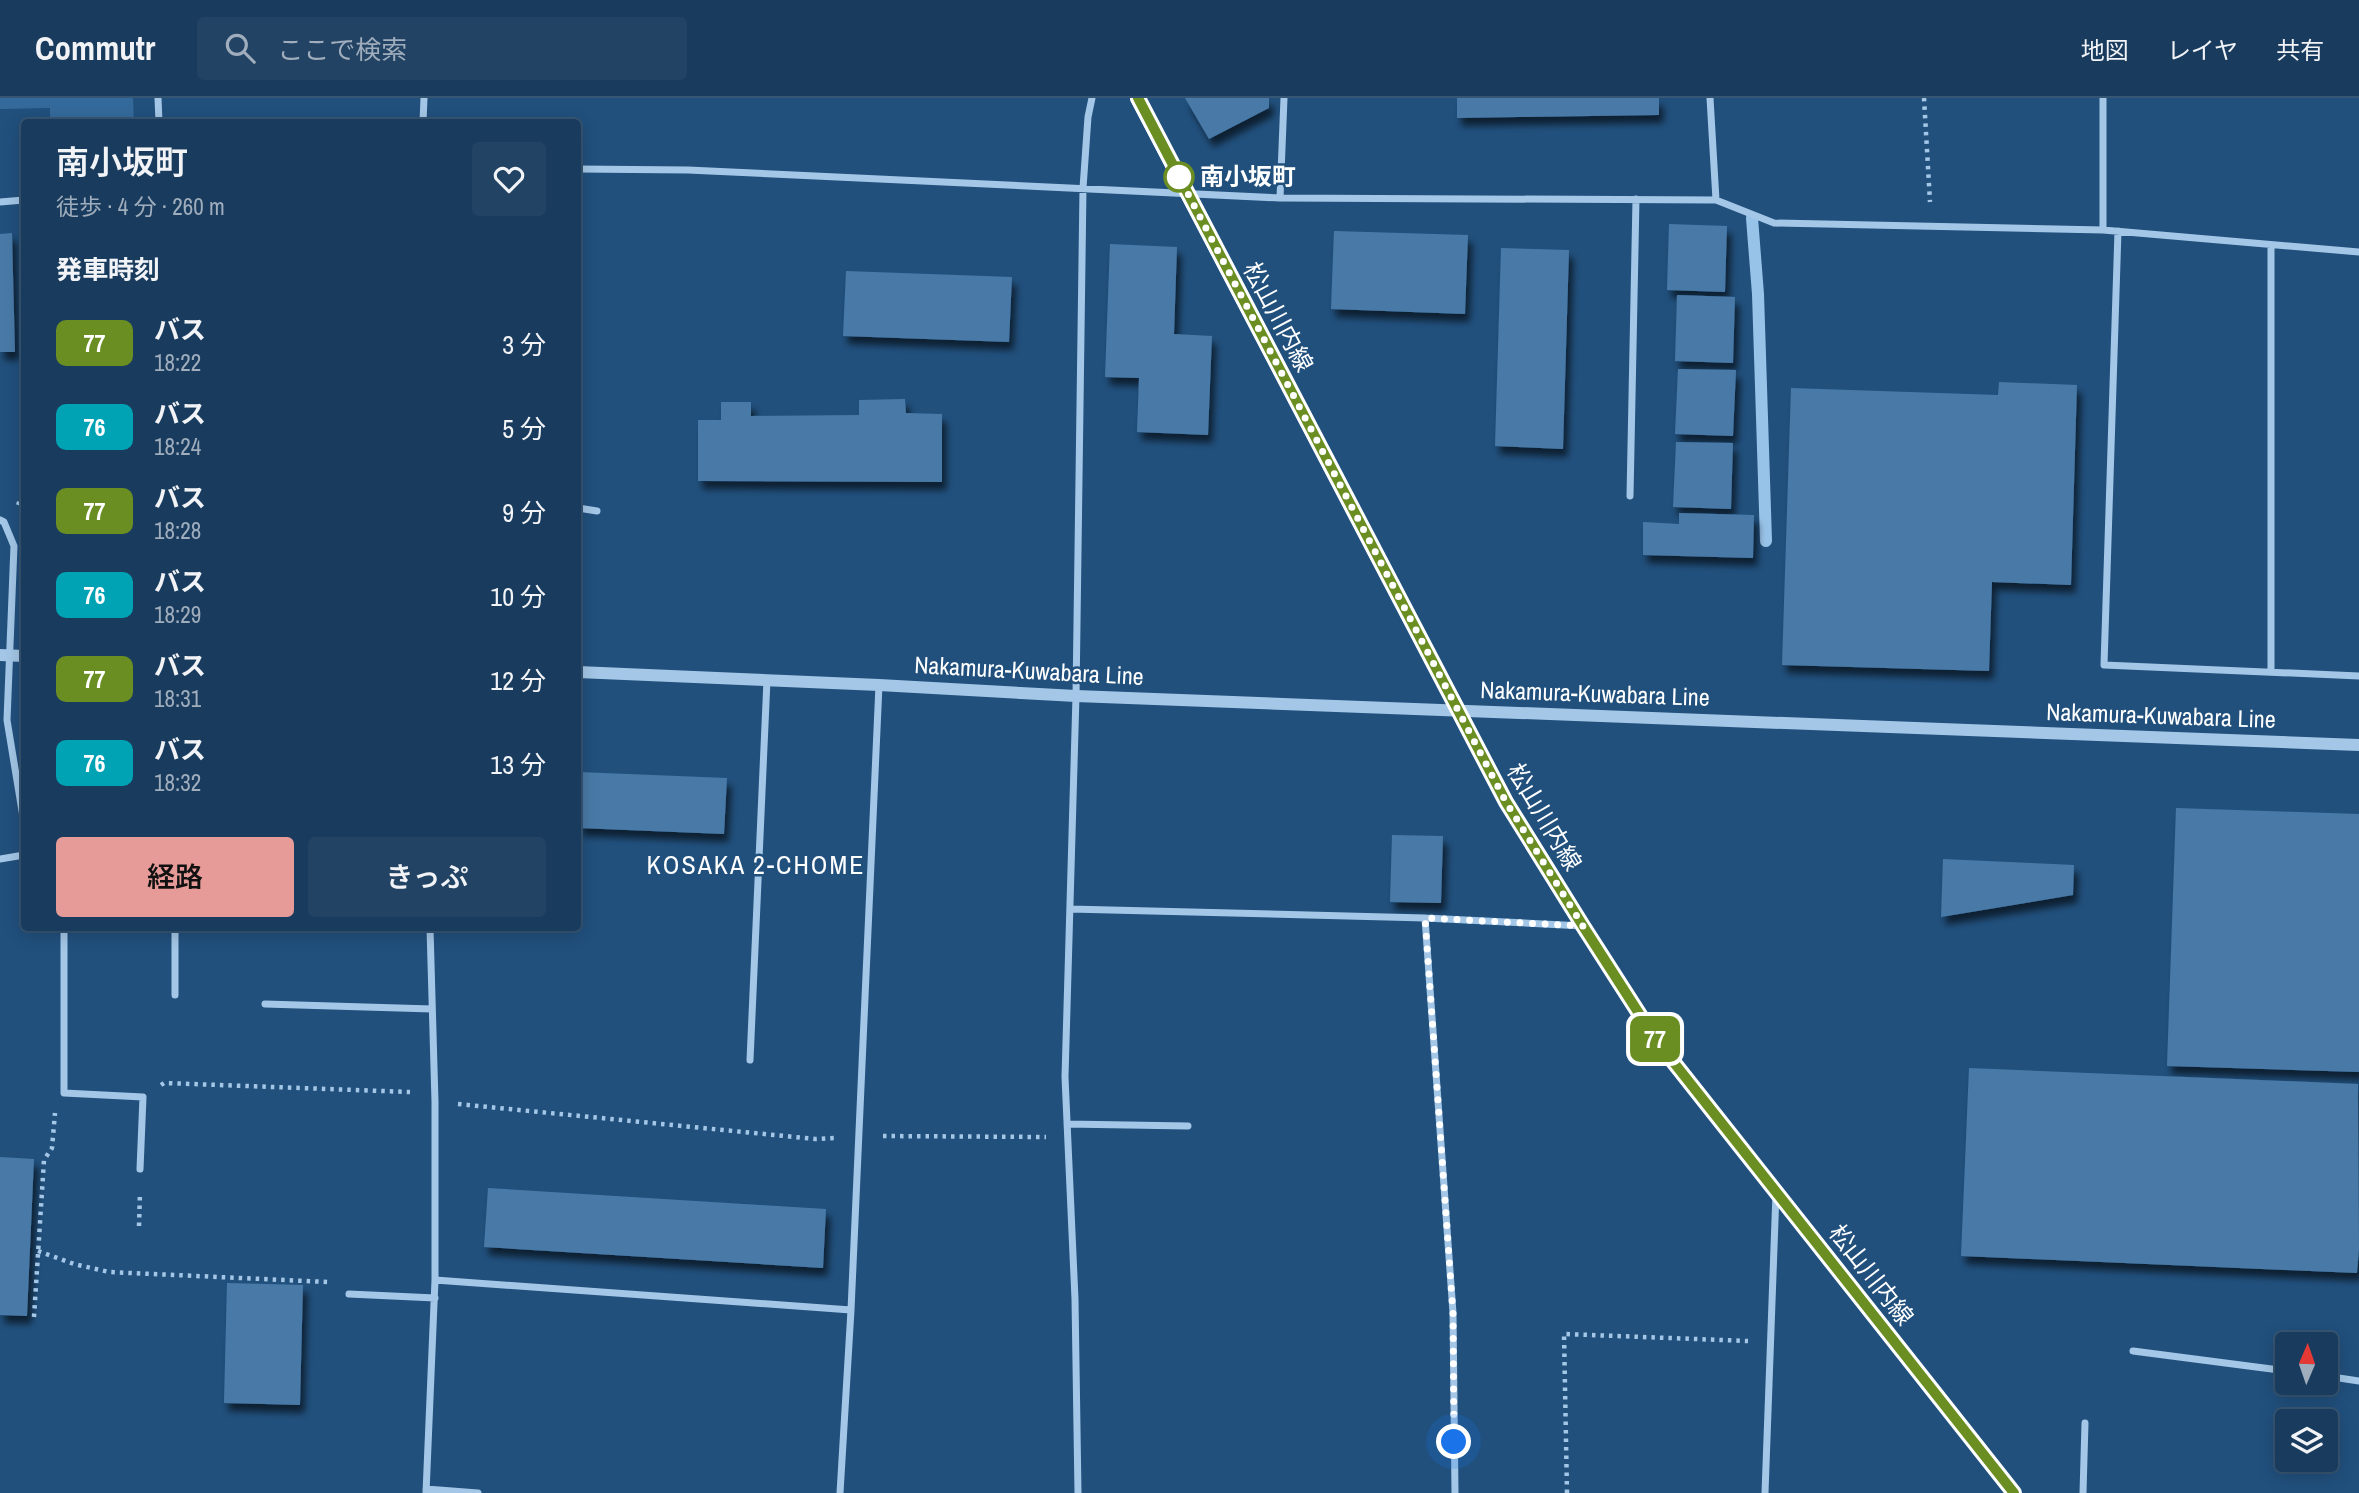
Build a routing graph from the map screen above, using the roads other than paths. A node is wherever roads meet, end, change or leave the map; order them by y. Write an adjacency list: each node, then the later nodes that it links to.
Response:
1 (158, 98): 8 (street)
2 (425, 98): 9 (street)
3 (1092, 98): 11 (street)
4 (1138, 98): 12 (main road, 松山川内線)
5 (1284, 98): 13 (street)
6 (1710, 98): 16 (street)
7 (2103, 98): 18 (street)
8 (159, 119)
9 (423, 119)
10 (581, 169): 11 (street)
11 (1083, 188): 12 (street); 32 (street)
12 (1187, 192): 13 (street); 33 (main road, 松山川内線)
13 (1280, 198): 14 (street)
14 (1636, 199): 16 (street); 22 (street)
15 (21, 200): 17 (street)
16 (1716, 200): 18 (street)
17 (0, 202)
18 (2103, 230): 19 (street)
19 (2118, 231): 20 (street); 28 (street)
20 (2271, 244): 21 (street); 28 (street)
21 (2359, 252)
22 (1630, 496)
23 (581, 508): 24 (street)
24 (597, 511)
25 (0, 520): 26 (street)
26 (4, 655): 35 (street)
27 (581, 672): 30 (street, Nakamura-Kuwabara Line)
28 (2271, 672): 29 (street)
29 (2359, 676)
30 (767, 680): 31 (street, Nakamura-Kuwabara Line); 47 (street)
31 (879, 685): 32 (street, Nakamura-Kuwabara Line); 55 (street)
32 (1076, 696): 33 (street, Nakamura-Kuwabara Line); 38 (street)
33 (1458, 709): 34 (street, Nakamura-Kuwabara Line); 40 (main road, 松山川内線)
34 (2359, 745)
35 (21, 805)
36 (21, 856): 37 (street)
37 (0, 859)
38 (1070, 909): 39 (street); 48 (street)
39 (1425, 918): 40 (street); 65 (street)
40 (1583, 926): 51 (main road, 松山川内線)
41 (64, 931): 50 (street)
42 (176, 931): 44 (street)
43 (430, 931): 46 (street)
44 (175, 995)
45 (265, 1004): 46 (street)
46 (432, 1009): 52 (street)
47 (750, 1060)
48 (1067, 1124): 49 (street); 64 (street)
49 (1188, 1126)
50 (140, 1169)
51 (1776, 1192): 66 (street); 67 (main road, 松山川内線)
52 (435, 1280): 54 (street); 55 (street)
53 (349, 1294): 54 (street)
54 (435, 1298): 61 (street)
55 (851, 1310): 63 (street)
56 (2133, 1351): 57 (street)
57 (2275, 1369)
58 (2338, 1378): 59 (street)
59 (2359, 1381)
60 (2085, 1423): 68 (street)
61 (426, 1491): 62 (street)
62 (478, 1493)
63 (841, 1493)
64 (1078, 1493)
65 (1455, 1493)
66 (1765, 1493)
67 (2014, 1493)
68 (2083, 1493)

